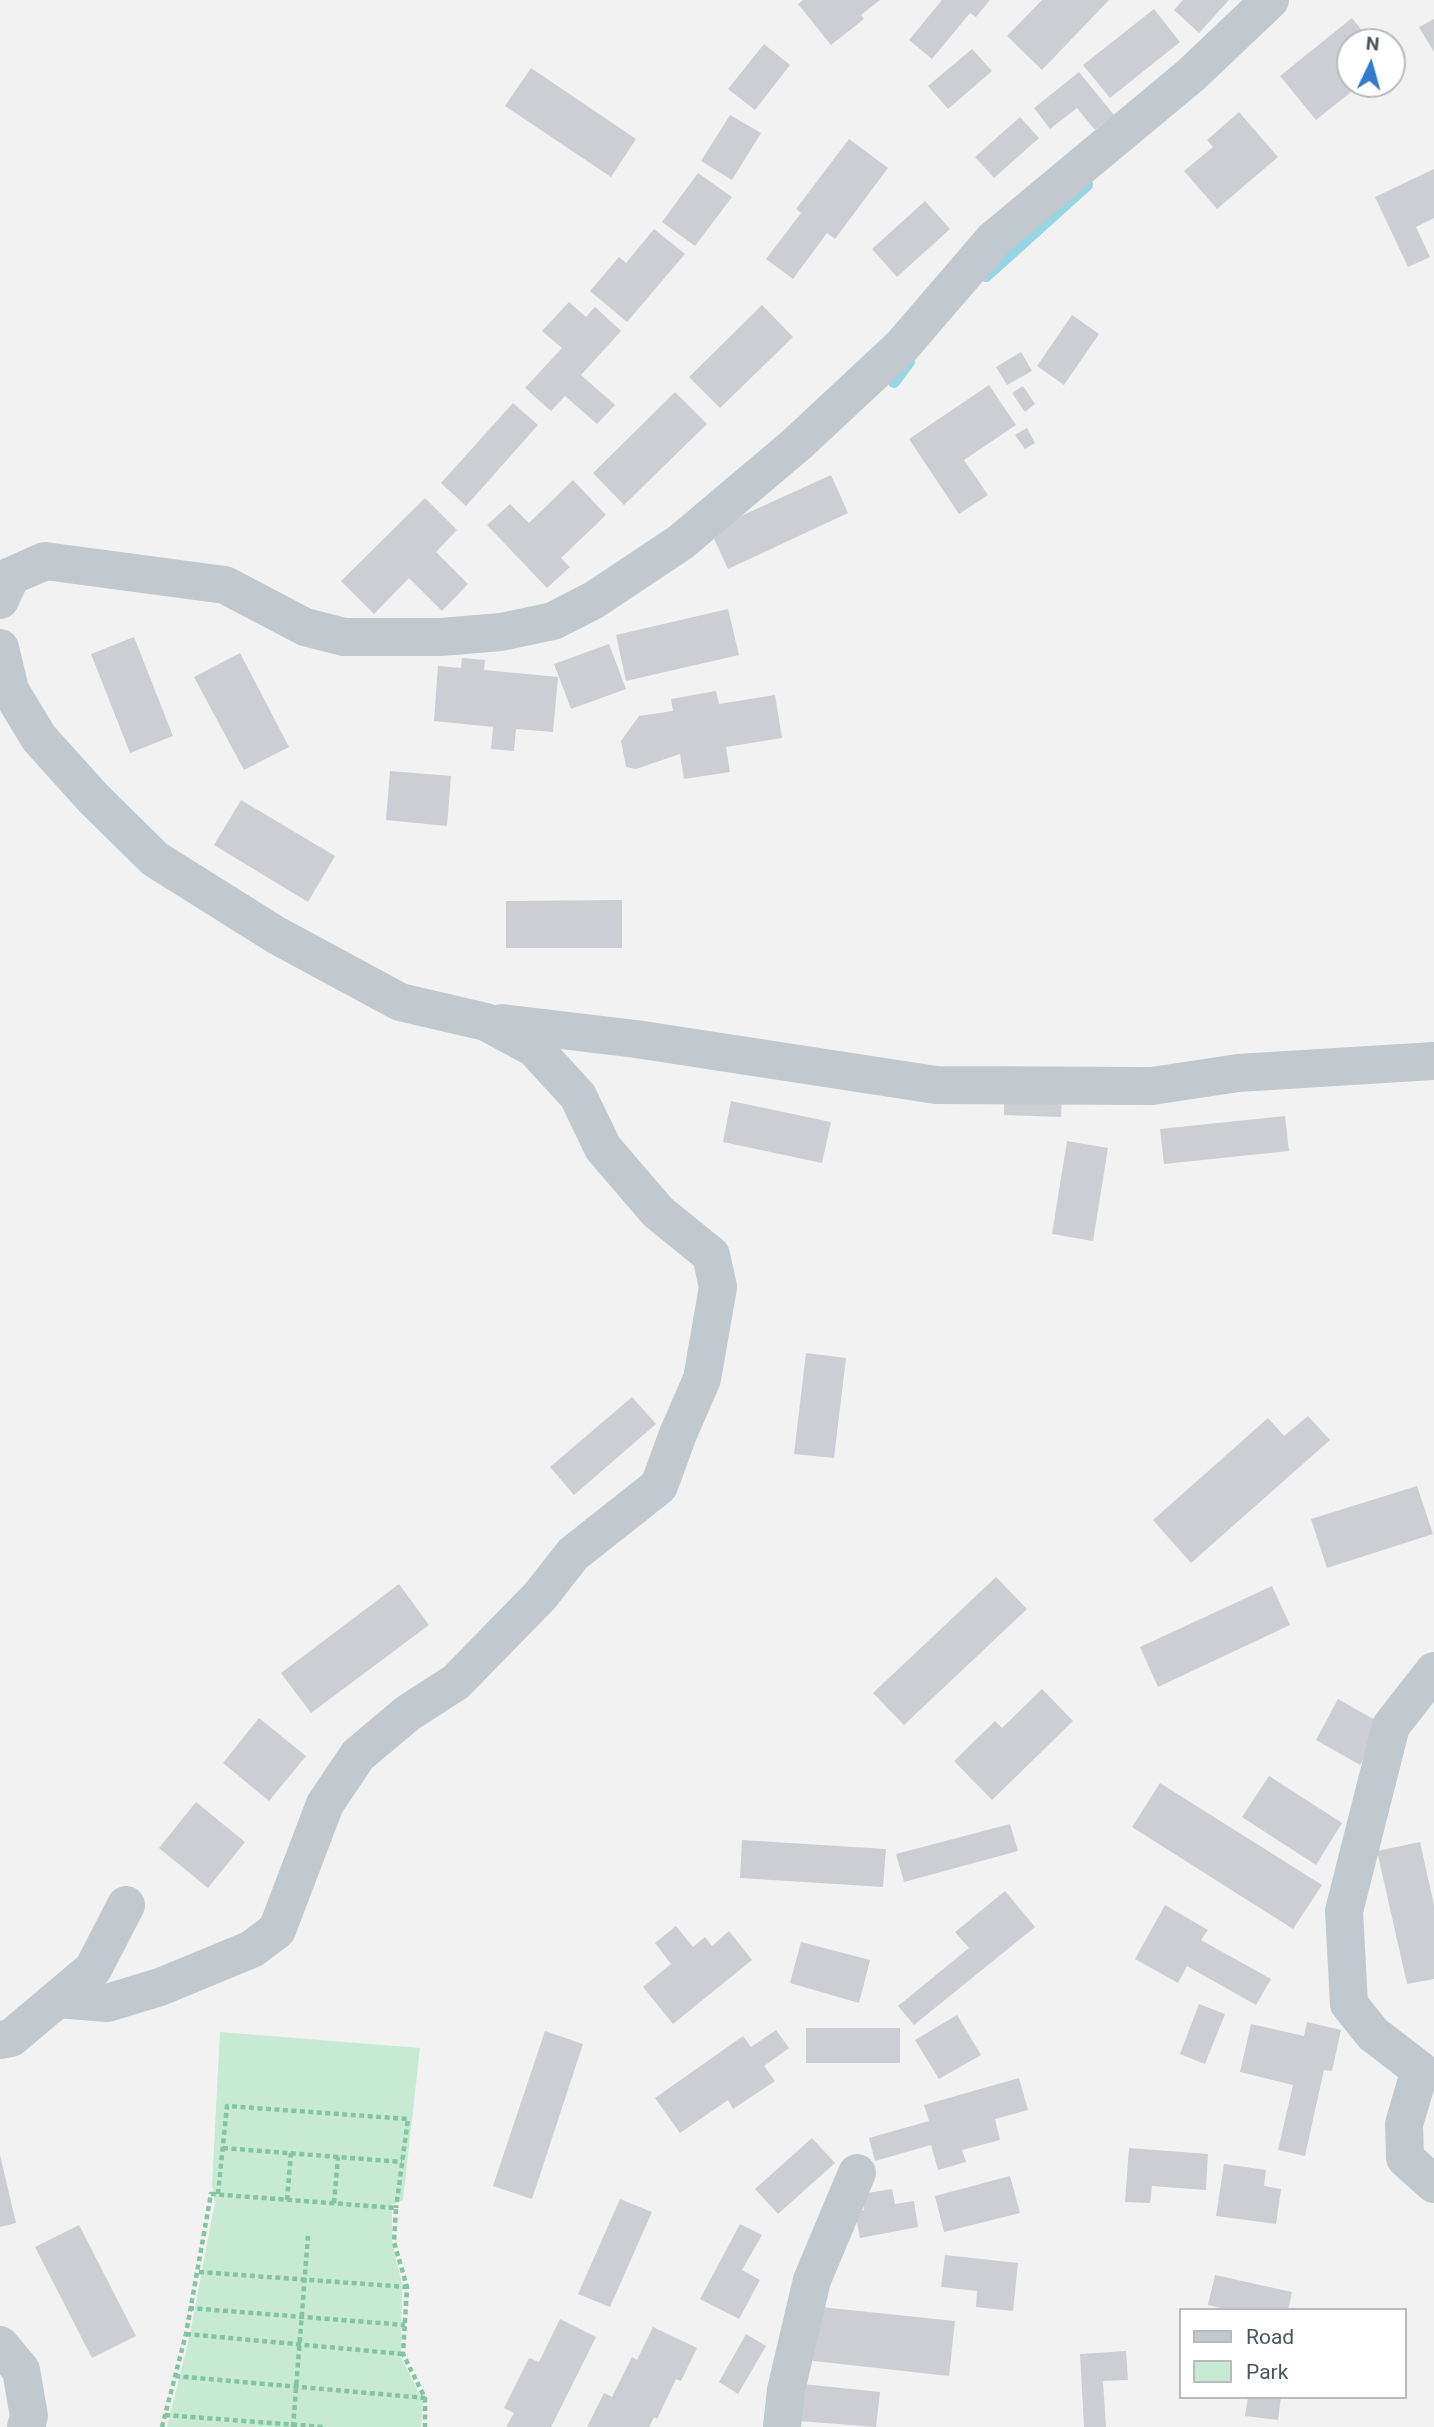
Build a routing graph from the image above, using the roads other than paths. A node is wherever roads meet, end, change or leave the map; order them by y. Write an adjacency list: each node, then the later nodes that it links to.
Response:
1 (1270, 0): 2 (street)
2 (0, 600)
3 (0, 648): 4 (street)
4 (486, 1021): 5 (street); 8 (street)
5 (1434, 1061)
6 (1434, 1671): 11 (street)
7 (126, 1905): 8 (street)
8 (58, 1999): 9 (street)
9 (0, 2040)
10 (857, 2173): 14 (street)
11 (1434, 2184)
12 (0, 2346): 13 (street)
13 (26, 2427)
14 (782, 2427)

